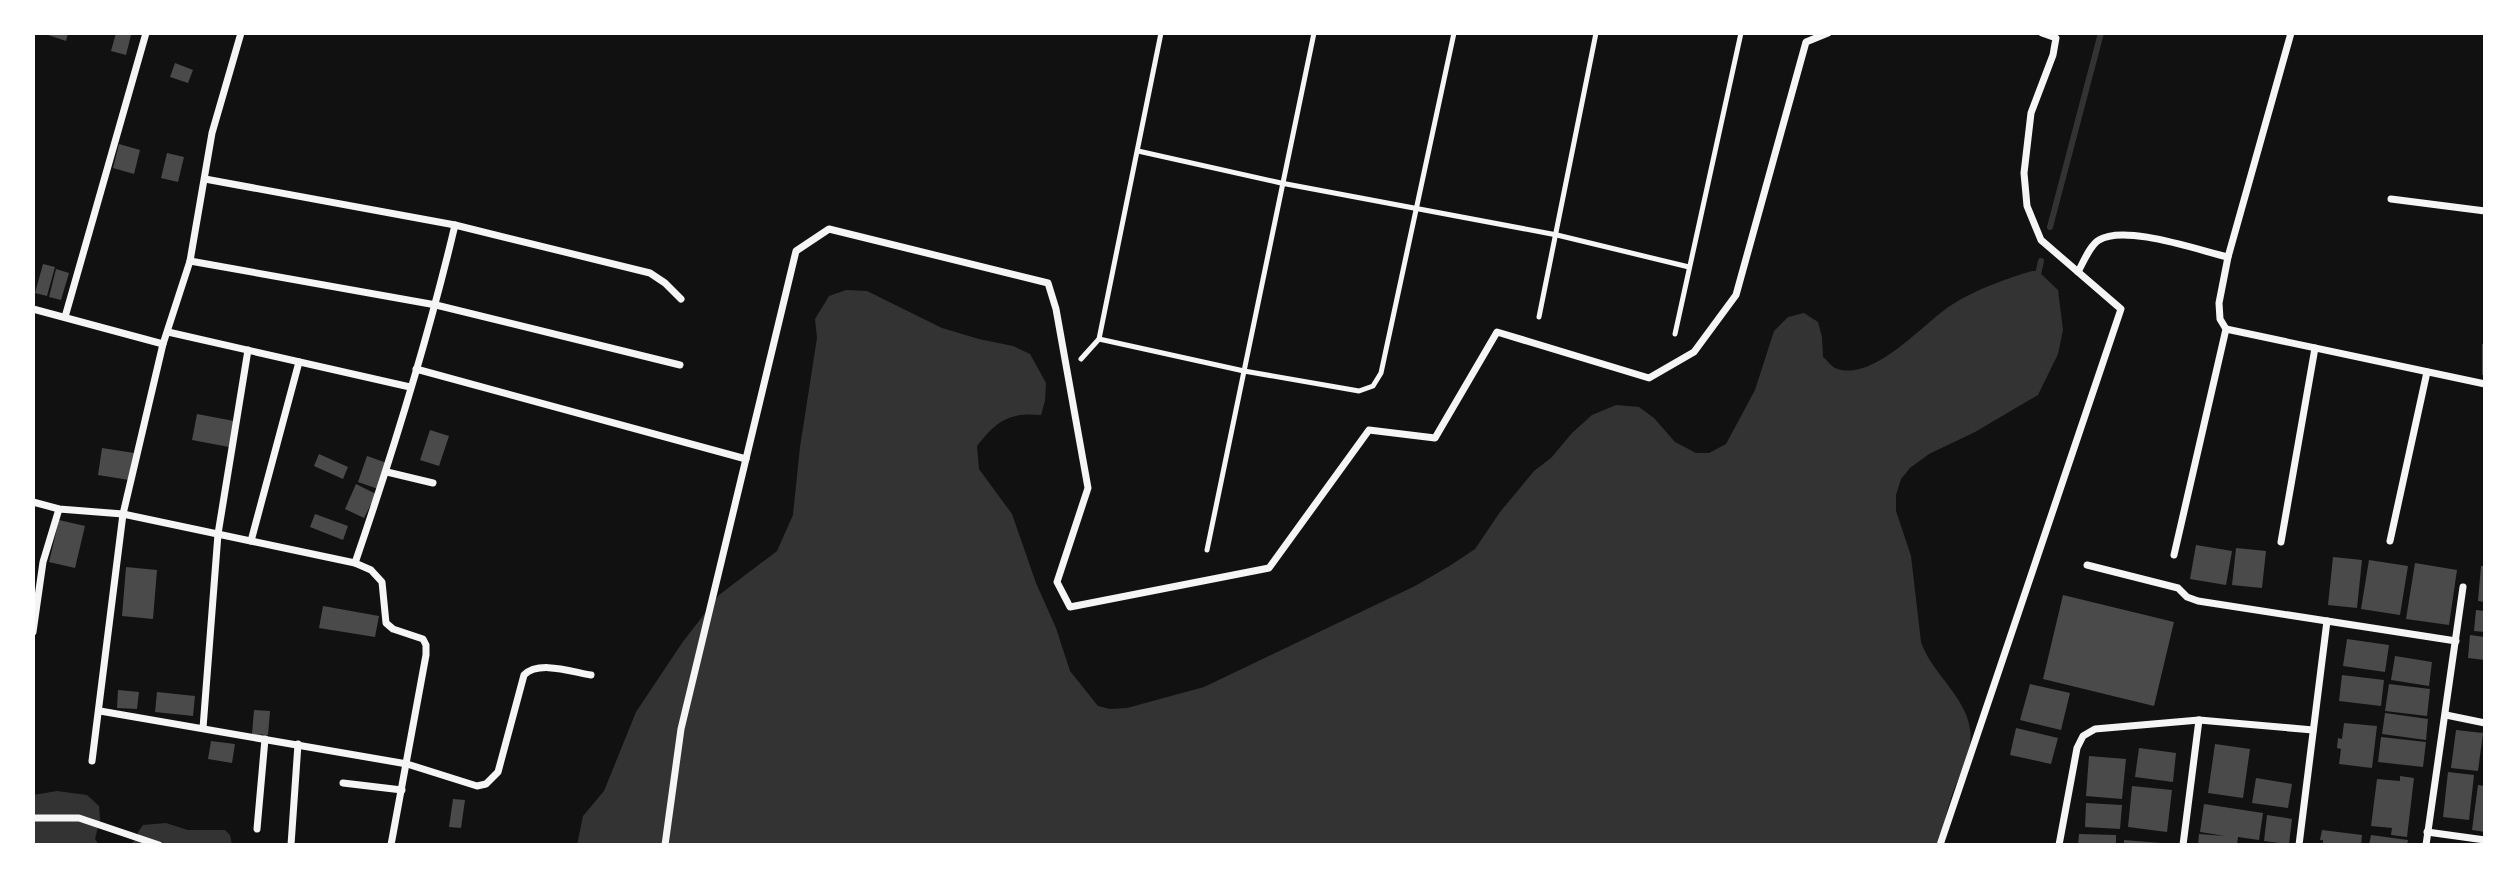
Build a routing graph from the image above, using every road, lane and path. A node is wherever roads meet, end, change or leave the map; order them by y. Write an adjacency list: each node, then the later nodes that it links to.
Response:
1 (146, 33): 26 (street)
2 (241, 33): 12 (street)
3 (1161, 33): 11 (lane)
4 (1314, 33): 13 (lane)
5 (1454, 33): 15 (lane)
6 (1596, 33): 18 (lane)
7 (1741, 33): 21 (lane)
8 (1828, 33): 43 (street)
9 (2042, 33): 22 (street)
10 (2291, 33): 19 (street)
11 (1138, 151): 13 (lane); 31 (lane)
12 (205, 179): 17 (street); 20 (street)
13 (1281, 183): 15 (lane); 39 (lane)
14 (2391, 199): 16 (street)
15 (1418, 209): 18 (lane); 39 (lane)
16 (2485, 211)
17 (455, 225): 23 (street); 24 (street)
18 (1557, 235): 21 (lane); 27 (lane)
19 (2228, 257): 22 (street); 28 (street)
20 (190, 261): 24 (street); 29 (street)
21 (1689, 268): 30 (lane)
22 (2078, 272): 82 (street)
23 (681, 299)
24 (436, 305): 37 (street); 38 (street)
25 (33, 309): 26 (street)
26 (65, 317): 32 (street)
27 (1539, 317)
28 (2226, 329): 33 (street); 54 (street)
29 (168, 332): 32 (street); 34 (street)
30 (1675, 334)
31 (1099, 339): 35 (lane); 39 (lane)
32 (163, 344): 48 (street)
33 (2315, 348): 40 (street); 52 (street)
34 (247, 350): 36 (street); 49 (street)
35 (1081, 359)
36 (299, 362): 42 (street); 50 (street)
37 (680, 365)
38 (416, 369): 42 (street); 43 (street)
39 (1244, 371): 53 (lane)
40 (2427, 372): 41 (street); 51 (street)
41 (2485, 384)
42 (410, 387): 44 (street)
43 (746, 459): 81 (street)
44 (387, 472): 45 (street); 55 (street)
45 (433, 483)
46 (33, 502): 47 (street)
47 (59, 509): 48 (street); 59 (street)
48 (123, 514): 49 (street); 62 (street)
49 (218, 534): 50 (street); 66 (street)
50 (251, 541): 55 (street)
51 (2390, 541)
52 (2281, 542)
53 (1207, 550)
54 (2174, 555)
55 (355, 564): 71 (street)
56 (2087, 565): 58 (street)
57 (2463, 587): 60 (street)
58 (2328, 621): 60 (street); 67 (street)
59 (33, 632)
60 (2456, 641): 63 (street)
61 (591, 675): 71 (street)
62 (100, 711): 66 (street); 70 (street)
63 (2446, 715): 65 (street); 76 (street)
64 (2199, 720): 67 (street); 83 (street); 84 (street)
65 (2485, 723)
66 (203, 728): 68 (street)
67 (2313, 730): 85 (street)
68 (265, 739): 69 (street); 75 (street)
69 (298, 744): 71 (street); 79 (street)
70 (92, 761)
71 (407, 764): 73 (street)
72 (343, 783): 73 (street)
73 (401, 790): 80 (street)
74 (33, 818): 78 (street)
75 (257, 829)
76 (2427, 832): 77 (street); 86 (street)
77 (2485, 840)
78 (159, 845)
79 (291, 845)
80 (391, 845)
81 (665, 845)
82 (1940, 845)
83 (2059, 845)
84 (2183, 845)
85 (2299, 845)
86 (2426, 845)

